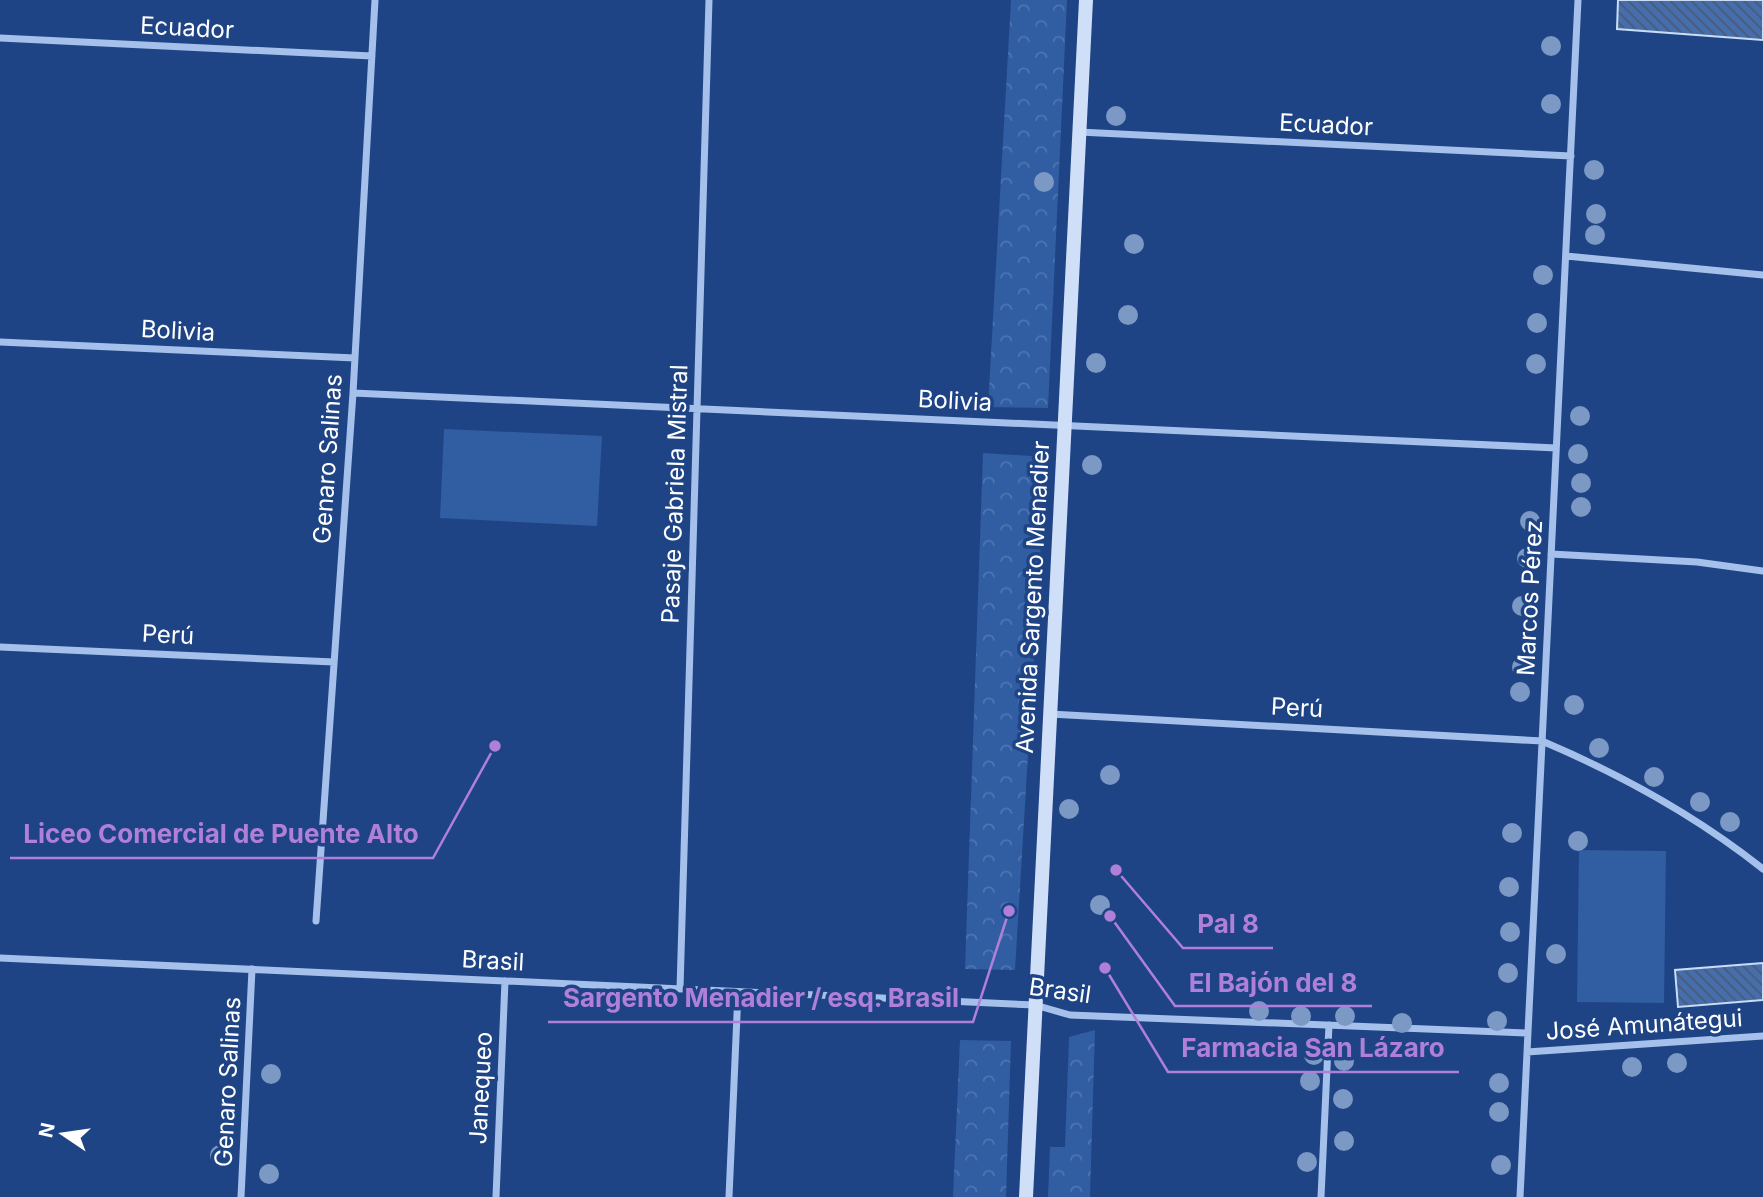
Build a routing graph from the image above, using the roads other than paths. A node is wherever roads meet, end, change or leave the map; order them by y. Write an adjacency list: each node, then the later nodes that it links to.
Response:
1 (375, 0): 6 (street, Genaro Salinas)
2 (709, 0): 14 (street, Pasaje Gabriela Mistral)
3 (1086, 0): 7 (main road, Avenida Sargento Menadier)
4 (1578, 0): 8 (street, Marcos Pérez)
5 (0, 38): 6 (street, Ecuador)
6 (372, 56): 12 (street, Genaro Salinas)
7 (1079, 132): 8 (street, Ecuador); 15 (main road, Avenida Sargento Menadier)
8 (1571, 156): 9 (street, Marcos Pérez)
9 (1566, 257): 10 (street); 16 (street, Marcos Pérez)
10 (1763, 275)
11 (0, 342): 12 (street, Bolivia)
12 (355, 358): 13 (street, Genaro Salinas)
13 (353, 393): 14 (street, Bolivia); 20 (street, Genaro Salinas)
14 (697, 409): 15 (street, Bolivia); 28 (street, Pasaje Gabriela Mistral)
15 (1064, 426): 16 (street, Bolivia); 21 (main road, Avenida Sargento Menadier)
16 (1556, 448): 17 (street, Marcos Pérez)
17 (1551, 554): 18 (street); 22 (street, Marcos Pérez)
18 (1763, 571)
19 (0, 647): 20 (street, Perú)
20 (334, 662): 24 (street, Genaro Salinas)
21 (1050, 714): 22 (street, Perú); 30 (main road, Avenida Sargento Menadier)
22 (1542, 741): 23 (street); 32 (street, Marcos Pérez)
23 (1763, 869)
24 (316, 921)
25 (0, 958): 26 (street, Brasil)
26 (253, 969): 27 (street, Brasil); 35 (street, Genaro Salinas)
27 (505, 981): 28 (street, Brasil); 36 (street, Janequeo)
28 (680, 989): 29 (street, Brasil)
29 (738, 992): 30 (street, Brasil); 37 (street)
30 (1035, 1005): 31 (street, Brasil); 38 (main road, Avenida Sargento Menadier)
31 (1329, 1025): 32 (street, Brasil); 39 (street)
32 (1528, 1033): 34 (street, Marcos Pérez)
33 (1763, 1036): 34 (street, José Amunátegui)
34 (1527, 1052): 40 (street, Marcos Pérez)
35 (241, 1197)
36 (496, 1197)
37 (729, 1197)
38 (1026, 1197)
39 (1321, 1197)
40 (1520, 1197)

